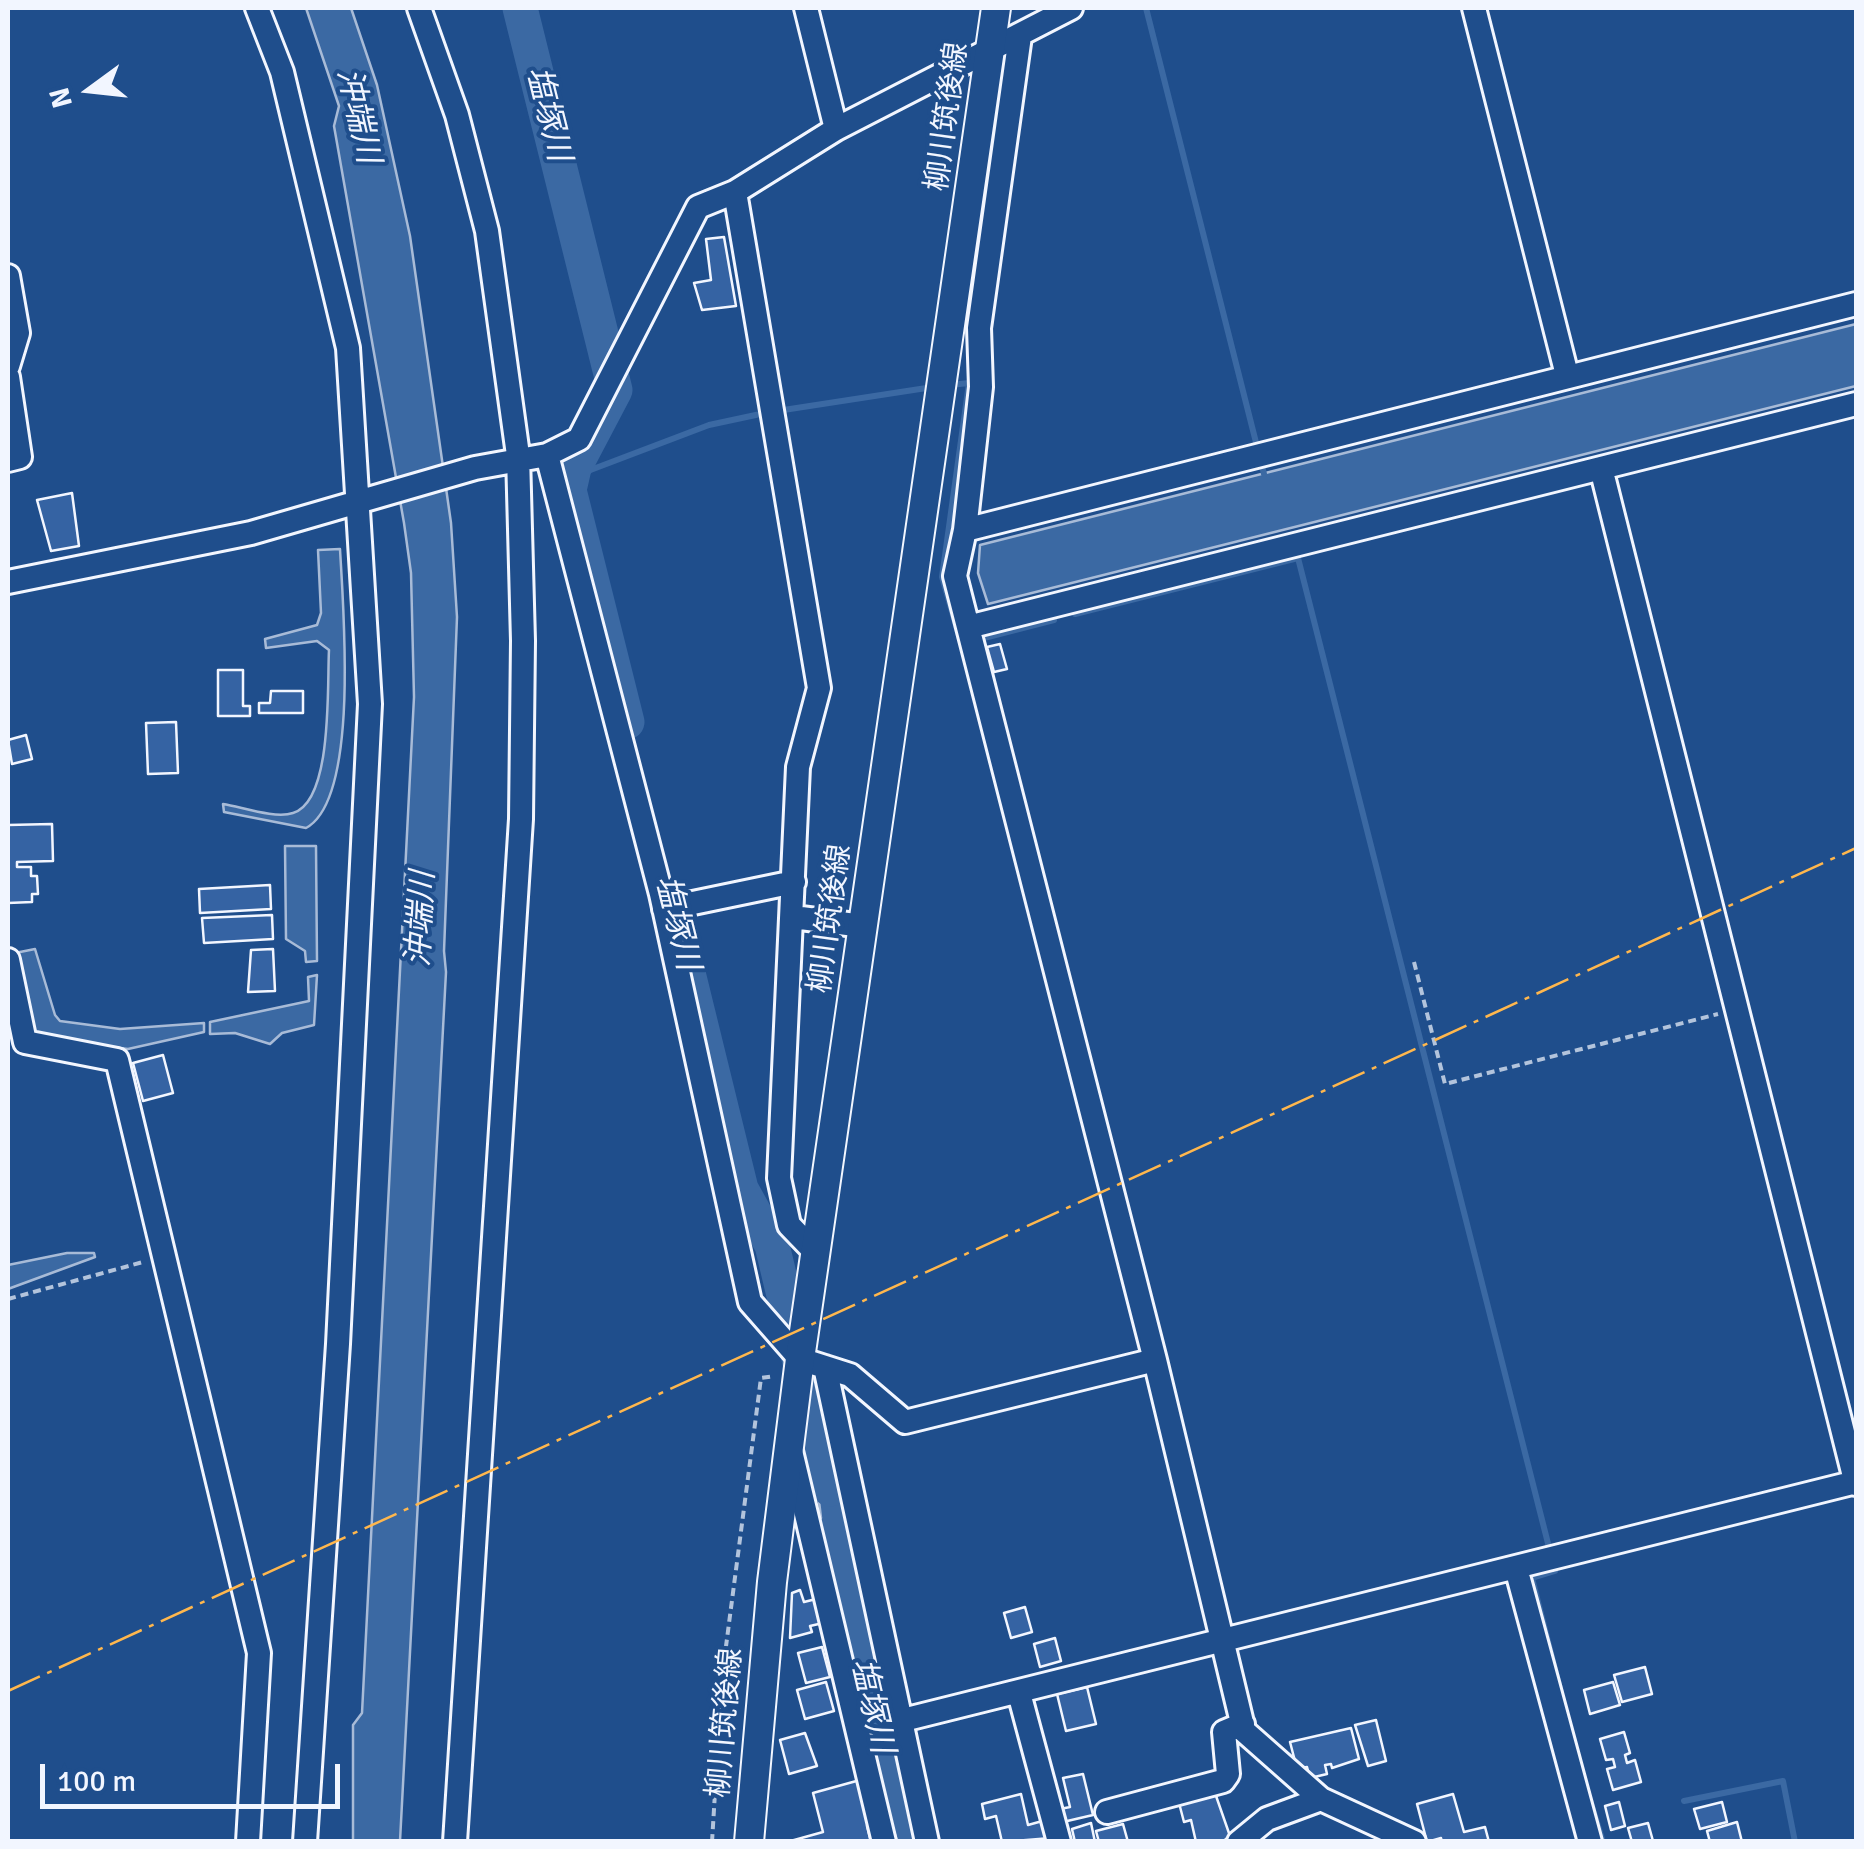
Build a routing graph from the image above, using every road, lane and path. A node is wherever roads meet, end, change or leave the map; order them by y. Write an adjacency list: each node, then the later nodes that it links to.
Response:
1 (257, 8): 21 (street)
2 (420, 8): 19 (street)
3 (806, 8): 9 (street)
4 (996, 8): 8 (main road, 柳川筑後線)
5 (1071, 8): 7 (street)
6 (1474, 8): 14 (street)
7 (1020, 36): 8 (street); 22 (street)
8 (991, 48): 9 (street); 28 (main road, 柳川筑後線)
9 (836, 129): 10 (street)
10 (735, 192): 17 (street); 25 (street)
11 (8, 276): 13 (street)
12 (1856, 304): 14 (street)
13 (8, 366)
14 (1568, 375): 22 (street)
15 (8, 378): 18 (street)
16 (1856, 404): 20 (street)
17 (547, 455): 19 (street); 26 (street)
18 (8, 460)
19 (518, 461): 21 (street); 48 (street)
20 (1601, 468): 24 (street); 31 (street)
21 (366, 499): 23 (street); 47 (street)
22 (965, 530): 24 (street)
23 (8, 582)
24 (968, 627): 35 (street)
25 (794, 882): 26 (street); 27 (street)
26 (664, 909): 36 (street)
27 (793, 917): 28 (street); 32 (street)
28 (862, 926): 32 (main road, 柳川筑後線)
29 (8, 960): 33 (street)
30 (1414, 962): 31 (path)
31 (1737, 1009): 38 (street)
32 (816, 1253): 36 (main road, 柳川筑後線)
33 (164, 1256): 34 (path); 46 (street)
34 (8, 1299)
35 (1155, 1360): 36 (street); 40 (street)
36 (808, 1365): 37 (main road, 柳川筑後線); 42 (street); 49 (path)
37 (790, 1446): 50 (main road, 柳川筑後線); 51 (street)
38 (1856, 1482): 39 (street)
39 (1516, 1568): 40 (street); 56 (street)
40 (1223, 1644): 41 (street); 43 (street)
41 (1019, 1693): 42 (street); 53 (street)
42 (899, 1722): 52 (street)
43 (1243, 1724): 44 (street); 45 (street)
44 (1321, 1799): 54 (street); 55 (street)
45 (1106, 1812)
46 (248, 1842)
47 (305, 1842)
48 (455, 1842)
49 (712, 1842)
50 (749, 1842)
51 (884, 1842)
52 (927, 1842)
53 (1059, 1842)
54 (1239, 1842)
55 (1414, 1842)
56 (1590, 1842)

